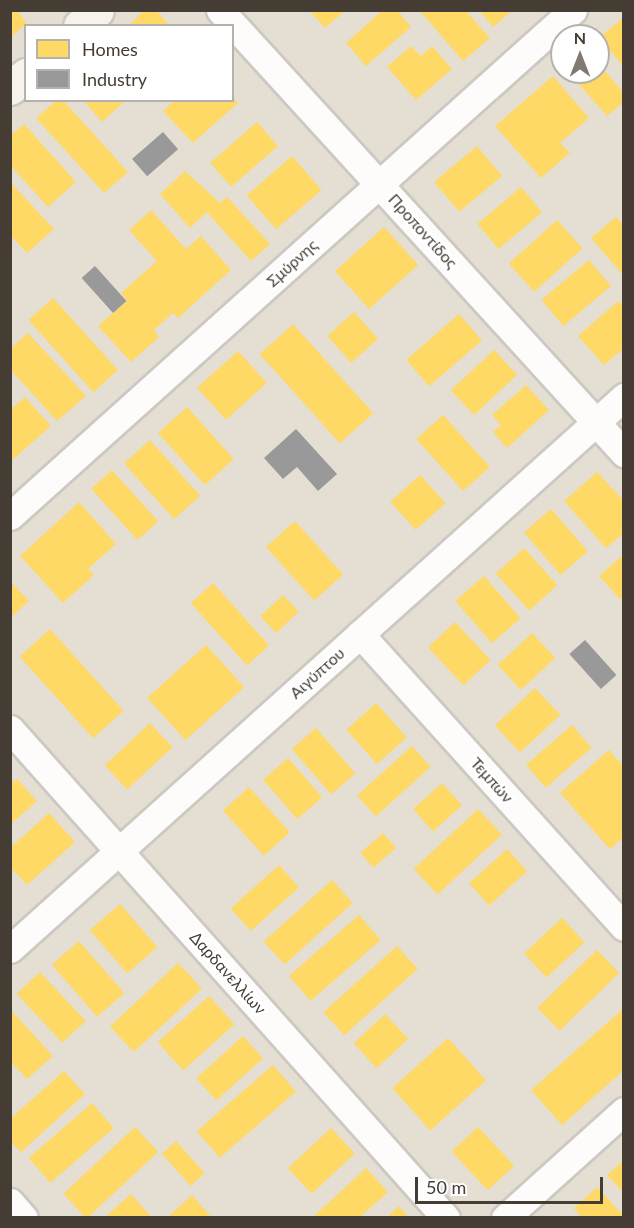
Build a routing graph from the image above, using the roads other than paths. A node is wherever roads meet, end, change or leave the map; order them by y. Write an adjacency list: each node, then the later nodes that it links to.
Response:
1 (97, 10): 4 (street)
2 (220, 10): 5 (street, Προποντίδος)
3 (573, 10): 9 (street, Σμύρνης)
4 (82, 24)
5 (233, 24)
6 (234, 25): 9 (street, Προποντίδος)
7 (24, 77): 8 (street)
8 (10, 88)
9 (380, 184): 11 (street, Προποντίδος); 13 (street, Σμύρνης)
10 (624, 397): 11 (street, Αιγύπτου)
11 (596, 422): 12 (street, Προποντίδος); 14 (street, Αιγύπτου)
12 (624, 453)
13 (10, 516)
14 (360, 634): 16 (street, Αιγύπτου); 17 (street, Τεμπών)
15 (10, 729): 16 (street, Δαρδανελλίων)
16 (119, 851): 18 (street, Αιγύπτου); 22 (street, Δαρδανελλίων)
17 (624, 927)
18 (10, 949)
19 (624, 1111): 23 (street)
20 (10, 1202): 21 (street)
21 (24, 1218)
22 (446, 1218)
23 (506, 1218)

